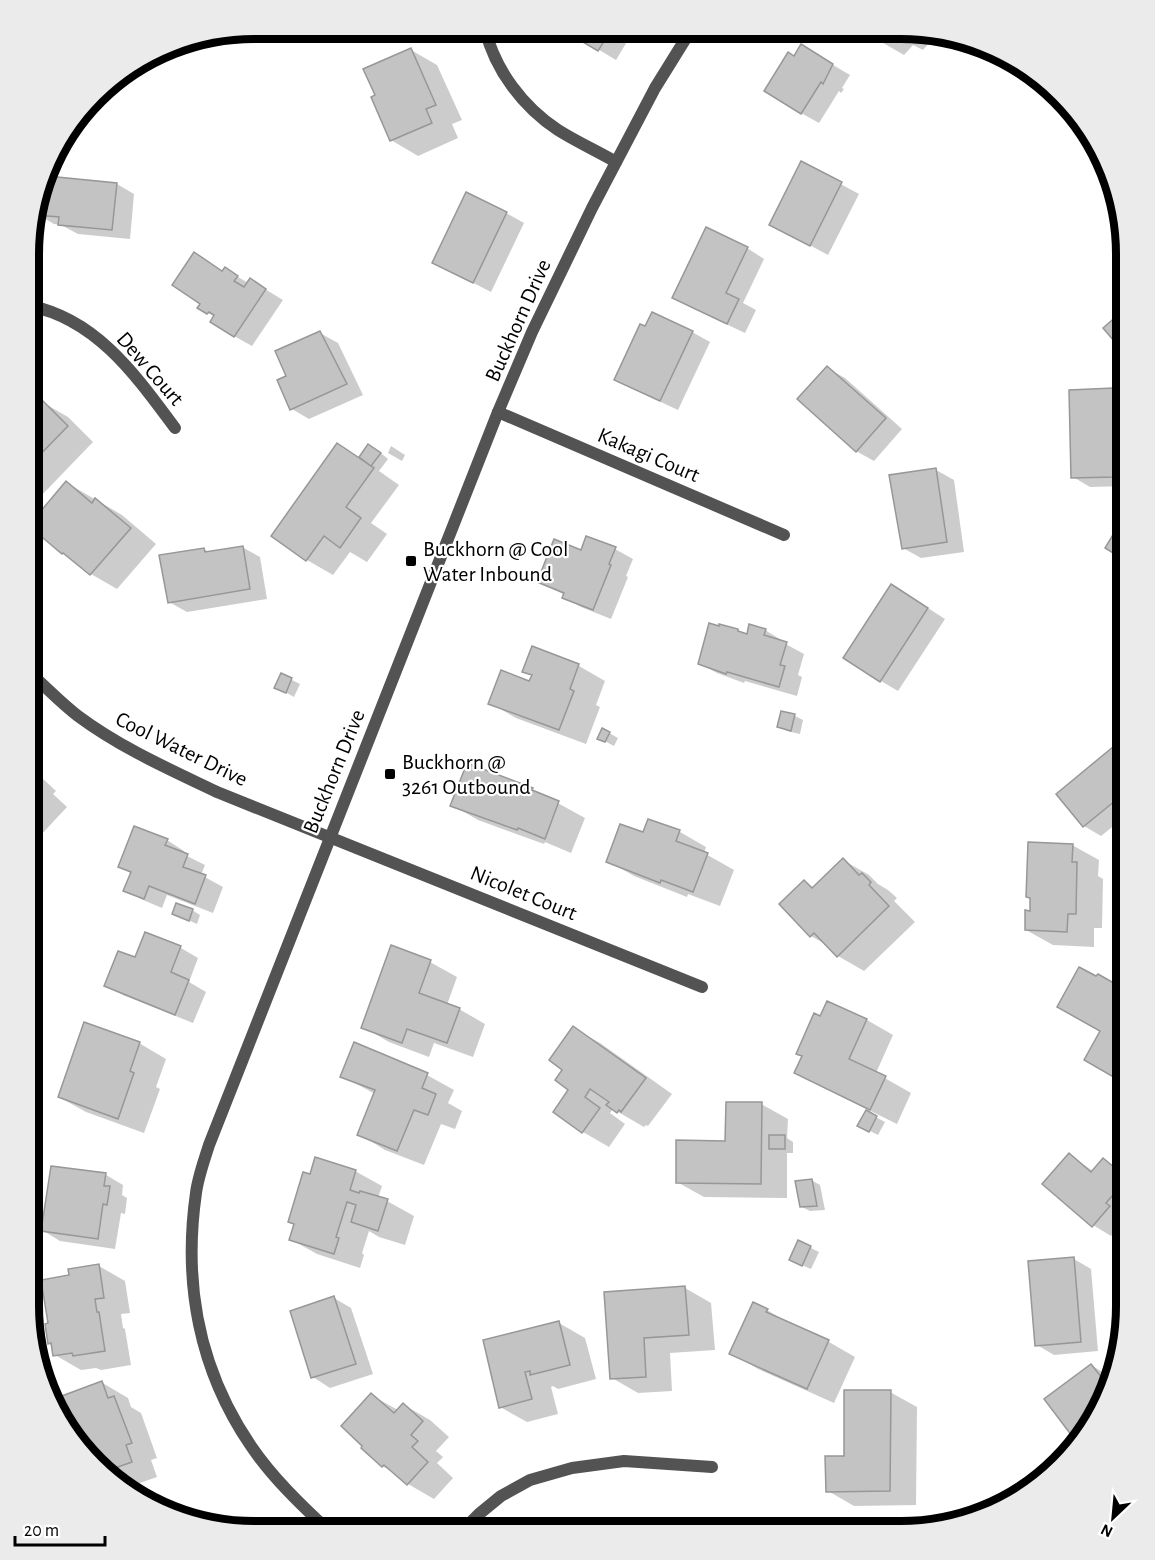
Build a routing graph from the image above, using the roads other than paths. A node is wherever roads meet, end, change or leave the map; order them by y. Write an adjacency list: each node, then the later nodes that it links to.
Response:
1 (489, 39): 3 (street)
2 (685, 39): 3 (street, Buckhorn Drive)
3 (616, 162): 5 (street, Buckhorn Drive)
4 (39, 308): 6 (street, Dew Court)
5 (498, 412): 7 (street, Kakagi Court); 9 (street, Buckhorn Drive)
6 (175, 428)
7 (784, 535)
8 (39, 681): 9 (street, Cool Water Drive)
9 (330, 836): 10 (street, Nicolet Court); 12 (street, Buckhorn Drive)
10 (702, 987)
11 (712, 1467): 13 (street)
12 (318, 1521)
13 (471, 1521)

